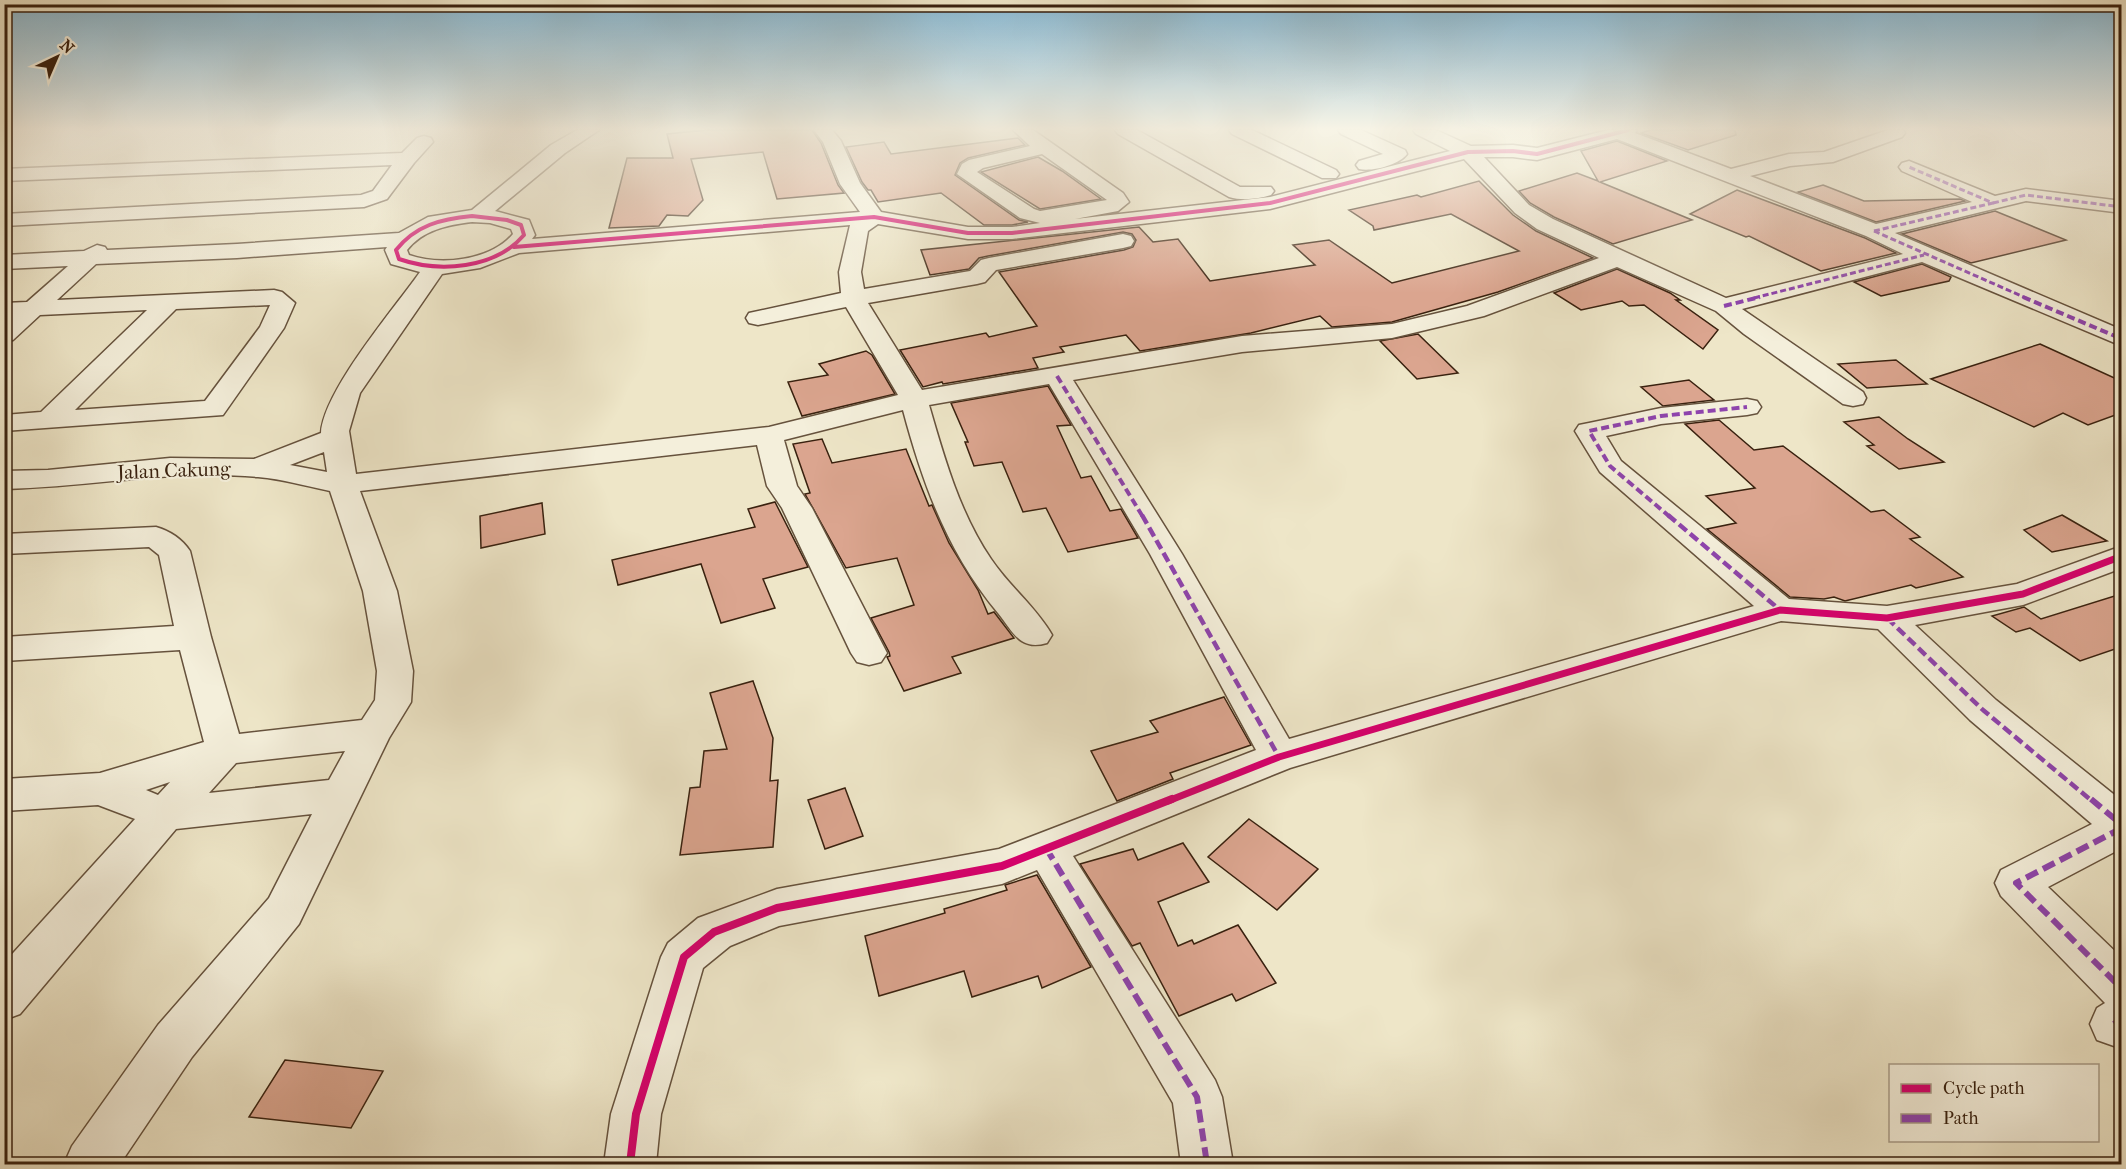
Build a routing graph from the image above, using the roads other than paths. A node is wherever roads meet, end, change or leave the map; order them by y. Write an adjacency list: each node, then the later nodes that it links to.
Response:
1 (388, 185): 14 (street)
2 (515, 185): 15 (street)
3 (850, 185): 16 (street)
4 (983, 185): 5 (street)
5 (1098, 185)
6 (1221, 185): 7 (street)
7 (1288, 185)
8 (1343, 185): 16 (street)
9 (1498, 185): 24 (street)
10 (1757, 185): 18 (street)
11 (1951, 185): 12 (street)
12 (1994, 203): 13 (street); 18 (street)
13 (2121, 207)
14 (140, 213): 17 (street); 23 (street)
15 (478, 215): 19 (street); 21 (street)
16 (874, 217): 21 (street); 27 (street)
17 (4, 220)
18 (1874, 231): 22 (street)
19 (402, 239): 23 (street); 26 (street)
20 (1127, 240): 27 (street)
21 (514, 247): 26 (street)
22 (1924, 255): 29 (street); 34 (street)
23 (90, 258): 25 (street); 30 (street)
24 (1618, 259): 29 (street); 35 (street, Jalan Cakung)
25 (4, 262)
26 (435, 268): 42 (street)
27 (853, 298): 32 (street); 37 (street)
28 (168, 303): 30 (street); 39 (street); 39 (street)
29 (1724, 306): 36 (street)
30 (34, 309): 31 (street); 33 (street)
31 (4, 310)
32 (758, 318)
33 (4, 335)
34 (2121, 339)
35 (1057, 376): 37 (street, Jalan Cakung); 56 (street)
36 (1853, 398)
37 (914, 399): 41 (street, Jalan Cakung); 50 (street)
38 (1747, 407): 48 (street)
39 (49, 420): 40 (street)
40 (4, 423)
41 (769, 435): 45 (street, Jalan Cakung); 53 (street)
42 (336, 437): 43 (street); 45 (street)
43 (258, 468): 44 (street, Jalan Cakung); 45 (street, Jalan Cakung)
44 (4, 480)
45 (343, 483): 54 (street)
46 (4, 544): 51 (street)
47 (2121, 556): 49 (street)
48 (1780, 610): 49 (street); 56 (street)
49 (1887, 618): 61 (street)
50 (1035, 635)
51 (194, 637): 52 (street); 55 (street)
52 (4, 649)
53 (869, 653)
54 (373, 733): 55 (street); 59 (street)
55 (225, 750): 57 (street); 60 (street)
56 (1279, 757): 62 (street)
57 (100, 789): 58 (street); 60 (street)
58 (4, 795)
59 (341, 795): 60 (street); 65 (street)
60 (165, 814): 63 (street)
61 (2121, 826): 64 (street)
62 (1046, 848): 66 (street); 67 (street)
63 (7, 990)
64 (2119, 1011)
65 (90, 1164)
66 (630, 1164)
67 (1207, 1164)

